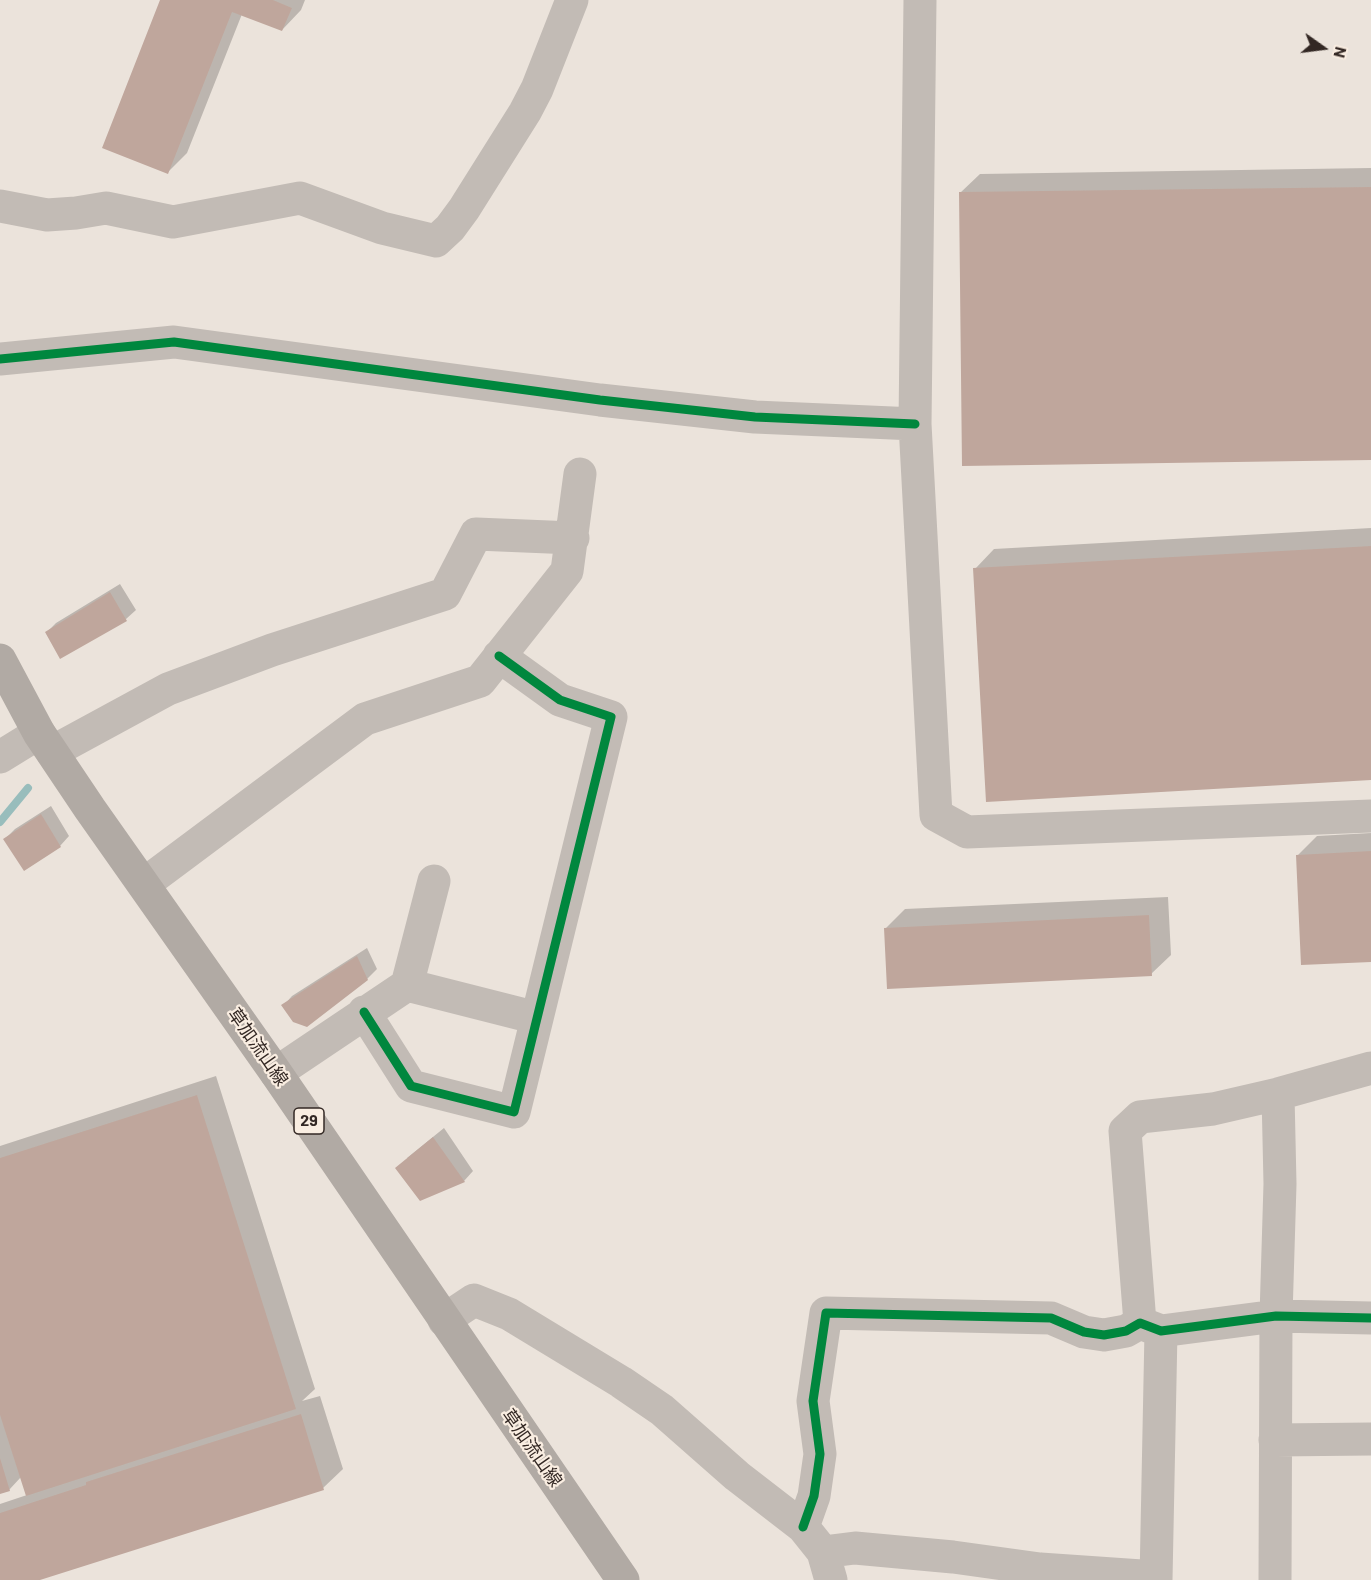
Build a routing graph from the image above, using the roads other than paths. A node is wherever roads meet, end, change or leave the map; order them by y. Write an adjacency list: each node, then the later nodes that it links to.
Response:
1 (572, 0): 3 (street)
2 (920, 0): 5 (street)
3 (0, 206)
4 (0, 359): 5 (street)
5 (915, 424): 12 (street)
6 (580, 474): 7 (street)
7 (573, 538): 8 (street); 10 (street)
8 (499, 656): 14 (street); 17 (street)
9 (0, 660): 10 (main road, 草加流山線 / 29)
10 (46, 742): 11 (street); 14 (main road, 草加流山線 / 29)
11 (0, 757)
12 (1371, 816)
13 (434, 881): 15 (street)
14 (144, 884): 19 (main road, 草加流山線 / 29)
15 (407, 985): 16 (street); 17 (street)
16 (364, 1012): 17 (street); 19 (street)
17 (537, 1018)
18 (1371, 1068): 20 (street)
19 (276, 1072): 23 (main road, 草加流山線 / 29)
20 (1278, 1094): 21 (street); 24 (street)
21 (1276, 1316): 22 (street); 24 (street); 26 (street)
22 (1371, 1318)
23 (444, 1320): 27 (street); 30 (main road, 草加流山線 / 29)
24 (1151, 1327): 27 (street); 29 (street)
25 (1371, 1439): 26 (street)
26 (1275, 1440): 31 (street)
27 (803, 1527): 28 (street)
28 (827, 1566): 29 (street)
29 (1156, 1578)
30 (623, 1580)
31 (1275, 1580)

